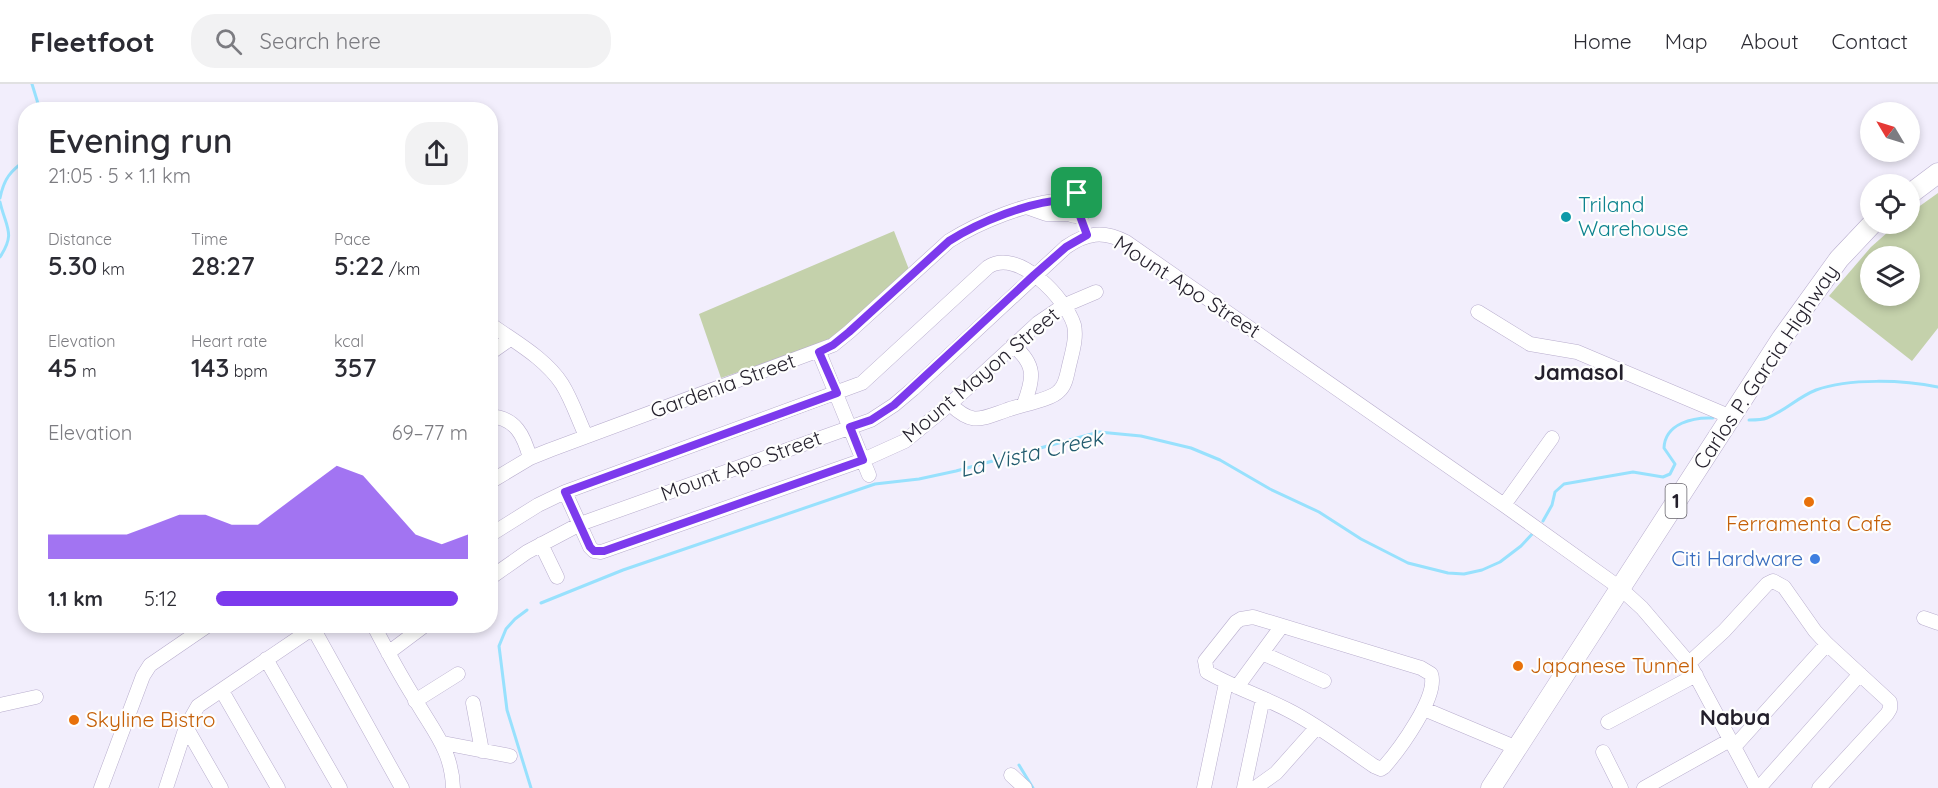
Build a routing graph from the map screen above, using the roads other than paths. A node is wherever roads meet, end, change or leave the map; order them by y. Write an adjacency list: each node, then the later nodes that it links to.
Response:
1 (1938, 173): 2 (highway)
2 (1920, 186)
3 (1862, 234): 17 (highway, Carlos P. Garcia Highway / 1)
4 (1087, 235): 5 (street, Mount Apo Street); 13 (street, Gardenia Street); 27 (street, Mount Apo Street)
5 (1034, 275): 7 (street); 14 (street); 19 (street, Mount Apo Street)
6 (1096, 292): 7 (street, Mount Mayon Street)
7 (1063, 306): 11 (street, Mount Mayon Street); 16 (street)
8 (1478, 312): 17 (street)
9 (498, 330): 10 (street)
10 (510, 339): 12 (street); 20 (street)
11 (1013, 345): 15 (street, Mount Mayon Street); 16 (street)
12 (498, 347)
13 (819, 352): 14 (street); 20 (street, Gardenia Street)
14 (837, 393): 19 (street); 26 (street)
15 (950, 404): 16 (street); 23 (street, Mount Mayon Street)
16 (1024, 404)
17 (1731, 417): 33 (highway, Carlos P. Garcia Highway / 1)
18 (498, 418): 22 (street)
19 (850, 427): 23 (street); 28 (street, Mount Apo Street)
20 (586, 436): 22 (street, Gardenia Street)
21 (1552, 438): 27 (street)
22 (530, 458): 25 (street, Gardenia Street)
23 (863, 460): 24 (street); 28 (street, Mount Mayon Street)
24 (869, 475)
25 (498, 477)
26 (565, 492): 28 (street); 29 (street)
27 (1504, 505): 33 (street, Mount Apo Street)
28 (579, 524): 30 (street, Mount Apo Street)
29 (498, 530)
30 (541, 544): 31 (street, Mount Apo Street); 32 (street)
31 (498, 573)
32 (557, 577)
33 (1620, 588): 46 (street, Mount Apo Street); 63 (highway, Carlos P. Garcia Highway / 1)
34 (1924, 618): 35 (street)
35 (1938, 623)
36 (1281, 627): 44 (street); 50 (street); 57 (street)
37 (197, 633): 68 (street)
38 (305, 633): 45 (street)
39 (317, 633): 73 (street)
40 (378, 633): 43 (street)
41 (414, 633): 43 (street)
42 (1827, 645): 46 (street); 48 (street); 62 (street)
43 (388, 652): 54 (street)
44 (1262, 653): 49 (street); 50 (street)
45 (266, 659): 51 (street); 72 (street)
46 (1692, 669): 58 (street); 62 (street, Mount Apo Street)
47 (458, 674): 54 (street)
48 (1860, 674): 82 (street); 83 (street)
49 (1324, 681)
50 (1232, 685): 53 (street); 76 (street)
51 (222, 690): 59 (street); 71 (street)
52 (36, 697): 56 (street)
53 (1263, 698): 60 (street); 77 (street)
54 (416, 701): 61 (street)
55 (473, 703): 64 (street)
56 (0, 705)
57 (1424, 709): 60 (street); 63 (street)
58 (1608, 722)
59 (186, 727): 69 (street); 70 (street)
60 (1317, 727): 78 (street)
61 (443, 743): 64 (street); 74 (street)
62 (1732, 744): 81 (street); 82 (street, Mount Apo Street)
63 (1516, 748): 79 (highway, Carlos P. Garcia Highway / 1)
64 (482, 751): 66 (street)
65 (1603, 752): 80 (street)
66 (510, 756)
67 (1011, 775): 75 (street)
68 (101, 788)
69 (166, 788)
70 (221, 788)
71 (278, 788)
72 (340, 788)
73 (402, 788)
74 (453, 788)
75 (1025, 788)
76 (1204, 788)
77 (1244, 788)
78 (1256, 788)
79 (1491, 788)
80 (1621, 788)
81 (1644, 788)
82 (1757, 788)
83 (1819, 788)

